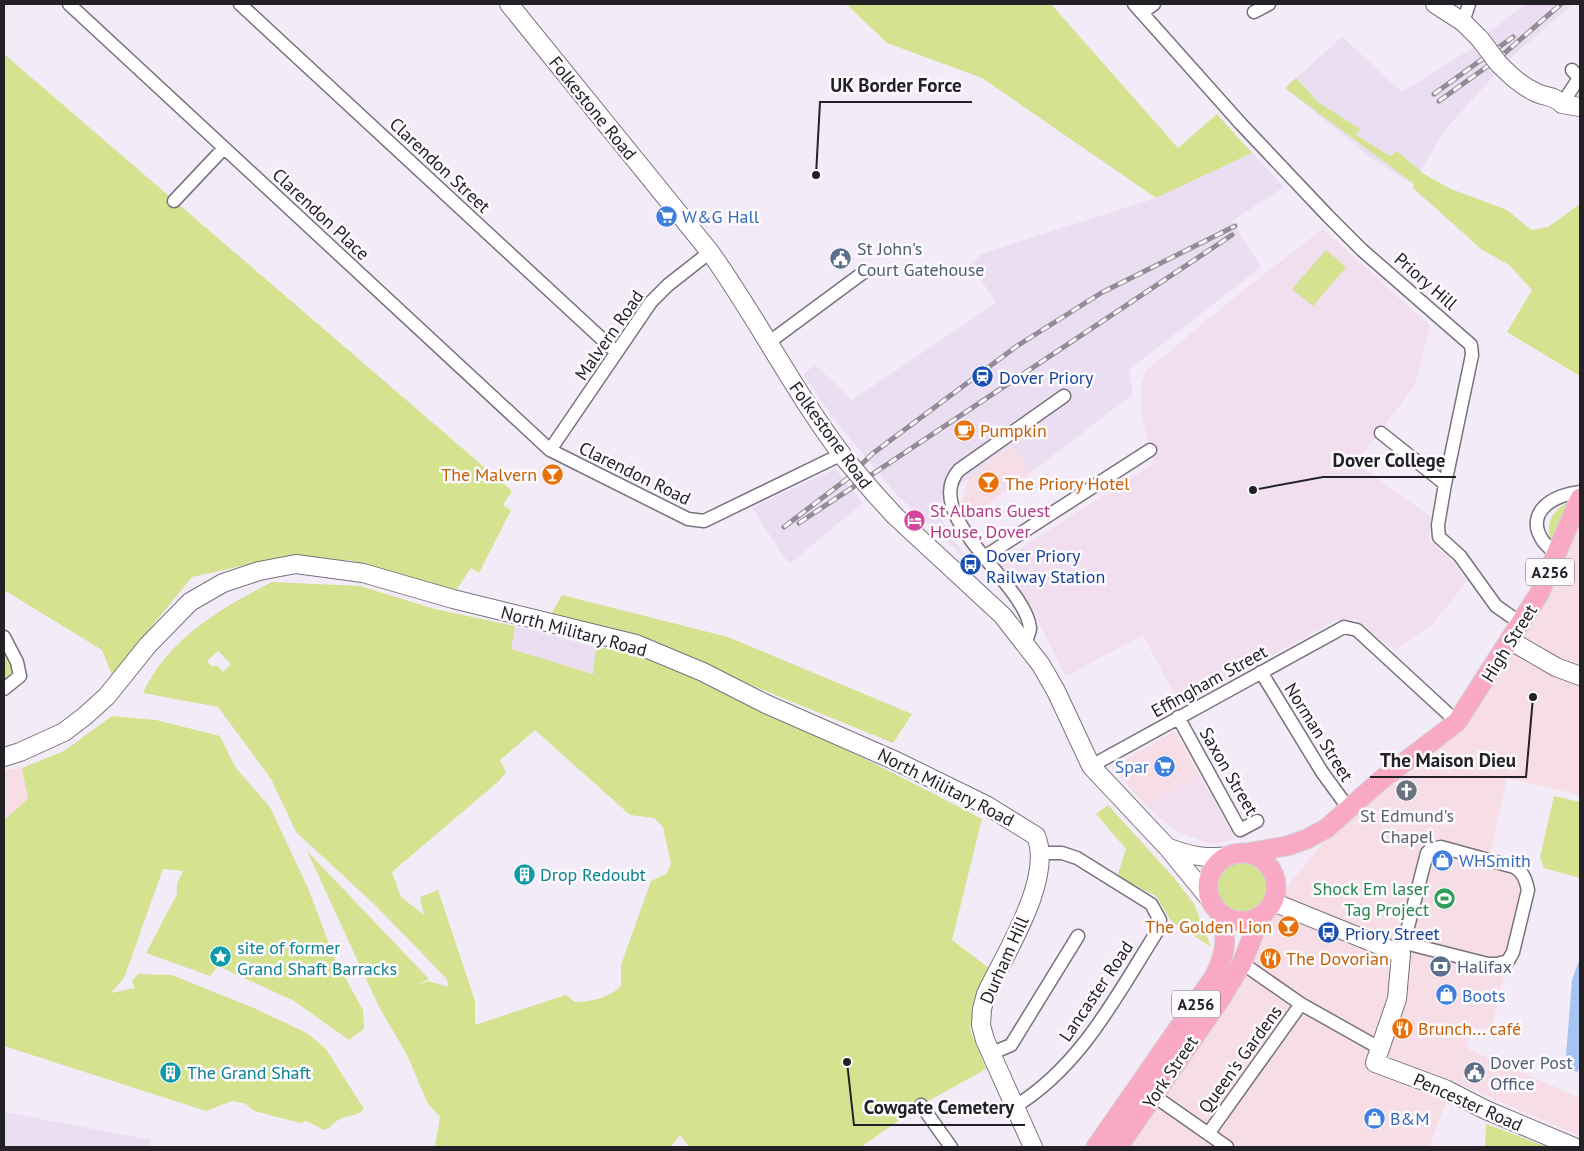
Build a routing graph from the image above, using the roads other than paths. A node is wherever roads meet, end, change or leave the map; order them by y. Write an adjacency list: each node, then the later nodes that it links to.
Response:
1 (69, 4): 14 (street, Clarendon Place)
2 (240, 4): 19 (street, Clarendon Street)
3 (509, 4): 16 (street, Folkestone Road)
4 (1154, 4): 8 (street)
5 (1269, 4): 9 (street)
6 (1435, 4): 10 (street)
7 (1469, 4): 10 (street)
8 (1138, 8): 25 (street, Priory Hill)
9 (1254, 12)
10 (1463, 22): 12 (street, bridge)
11 (1572, 70): 12 (street)
12 (1562, 104): 13 (street)
13 (1580, 107)
14 (224, 148): 15 (street); 22 (street, Clarendon Place)
15 (174, 201)
16 (710, 252): 18 (street, Folkestone Road); 19 (street, Malvern Road)
17 (864, 272): 18 (street)
18 (768, 342): 24 (street, Folkestone Road)
19 (616, 352): 22 (street, Malvern Road)
20 (1064, 396): 29 (street)
21 (1380, 433): 25 (street)
22 (550, 450): 24 (street, Clarendon Road)
23 (1150, 450): 29 (street)
24 (844, 457): 31 (street, Folkestone Road, bridge)
25 (1445, 484): 32 (street, Priory Hill)
26 (1580, 492): 28 (street)
27 (1580, 498): 28 (main road, High Street / A256)
28 (1557, 556): 32 (main road, High Street / A256)
29 (984, 557): 30 (street)
30 (1008, 588): 31 (street); 35 (street)
31 (1003, 616): 35 (street, Folkestone Road)
32 (1522, 624): 34 (main road, High Street / A256)
33 (4, 636): 38 (street)
34 (1511, 641): 37 (street); 40 (main road, High Street / A256)
35 (1025, 642): 42 (street, Folkestone Road)
36 (1261, 672): 39 (street, Effingham Street); 40 (street, Effingham Street); 43 (street, Norman Street)
37 (1580, 676)
38 (4, 689)
39 (1178, 718): 42 (street, Effingham Street); 44 (street, Saxon Street)
40 (1454, 724): 43 (main road, A256)
41 (4, 757): 46 (street, North Military Road)
42 (1091, 766): 45 (street, Folkestone Road)
43 (1349, 808): 47 (main road, A256)
44 (1256, 821)
45 (1168, 848): 47 (street, Folkestone Road); 48 (street, Folkestone Road)
46 (1041, 853): 54 (street, Durham Hill); 58 (street, Lancaster Road)
47 (1238, 854): 48 (main road); 49 (main road)
48 (1217, 908): 49 (main road); 56 (main road, York Street / A256)
49 (1267, 909): 51 (street); 52 (main road, York Street / A256)
50 (1078, 936): 54 (street)
51 (1403, 949): 51 (street); 55 (street)
52 (1242, 963): 53 (street); 56 (main road, York Street / A256)
53 (1301, 1004): 55 (street); 59 (street, Queen's Gardens)
54 (990, 1054): 58 (street, Durham Hill)
55 (1378, 1056): 65 (street, Pencester Road)
56 (1147, 1091): 59 (street); 62 (main road, York Street / A256); 63 (main road, York Street / A256)
57 (921, 1105): 60 (street)
58 (1014, 1106): 61 (street, Durham Hill)
59 (1208, 1134): 64 (street)
60 (952, 1147)
61 (1033, 1147)
62 (1096, 1147)
63 (1118, 1147)
64 (1226, 1147)
65 (1574, 1147)

